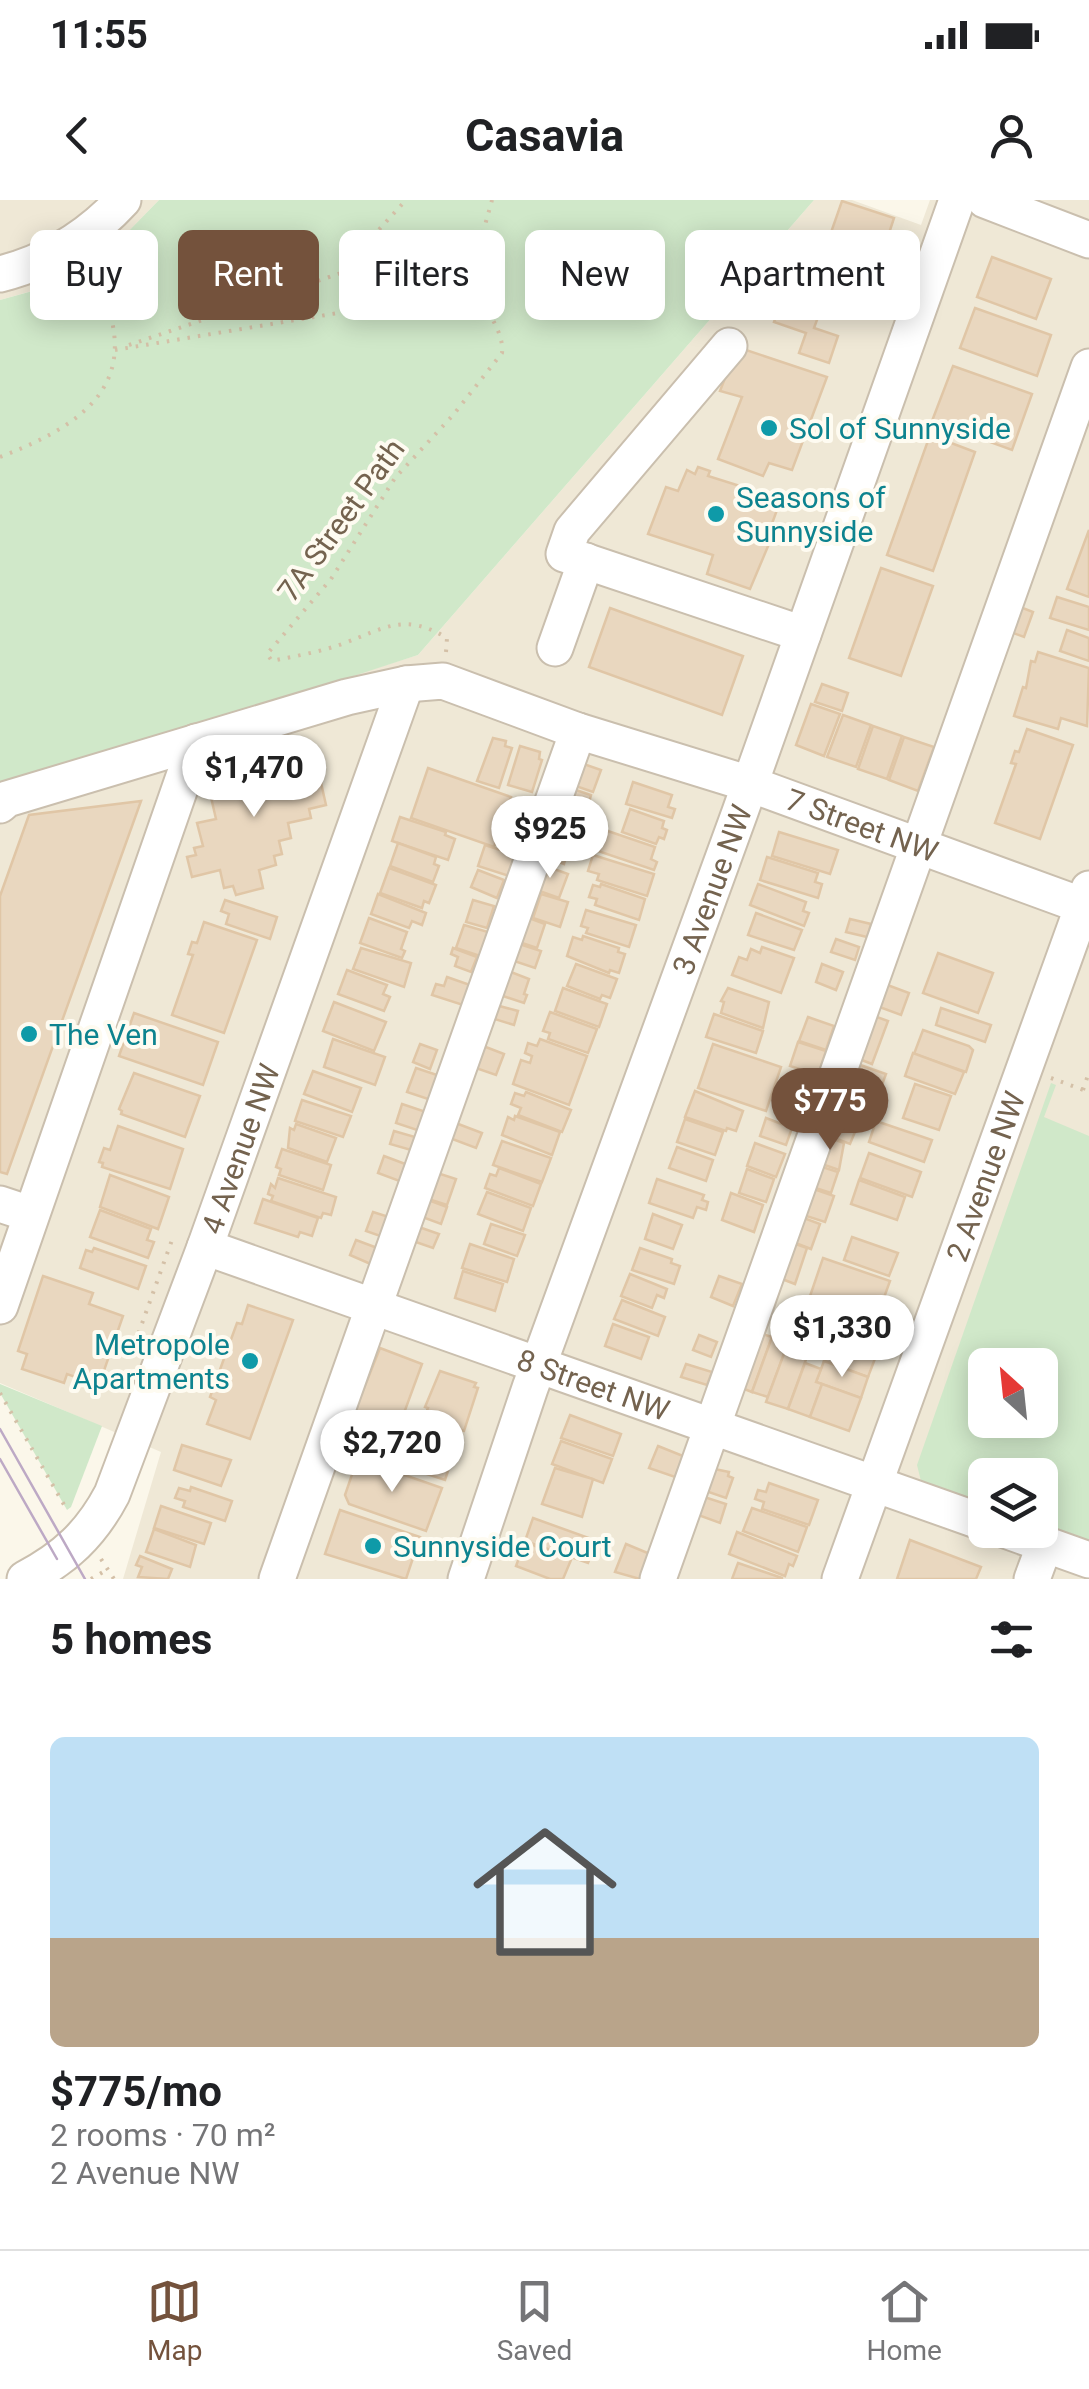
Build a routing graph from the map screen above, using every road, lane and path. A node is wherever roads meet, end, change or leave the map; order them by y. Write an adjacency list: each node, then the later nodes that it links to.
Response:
1 (123, 200): 6 (street)
2 (406, 200): 7 (path)
3 (492, 200): 8 (path, 7A Street Path)
4 (957, 200): 21 (street, 3 Avenue NW)
5 (985, 200): 9 (street)
6 (91, 230)
7 (379, 230)
8 (484, 230)
9 (1089, 240)
10 (30, 265): 11 (street)
11 (0, 274)
12 (339, 274): 17 (path)
13 (339, 313): 17 (path)
14 (111, 320): 17 (path)
15 (493, 320): 23 (path, 7A Street Path)
16 (729, 346): 20 (street)
17 (115, 350): 19 (path)
18 (1089, 367): 29 (street)
19 (0, 458)
20 (586, 561): 21 (street); 22 (street)
21 (803, 634): 27 (street, 3 Avenue NW)
22 (555, 648)
23 (443, 681): 24 (street, 7 Street NW); 25 (street, 7 Street NW)
24 (406, 684): 26 (street, 7 Street NW); 35 (street, 4 Avenue NW)
25 (578, 730): 27 (street, 7 Street NW); 37 (street)
26 (196, 742): 28 (street, 7 Street NW); 34 (street)
27 (750, 784): 29 (street, 7 Street NW); 38 (street, 3 Avenue NW)
28 (0, 805)
29 (917, 845): 30 (street, 7 Street NW); 40 (street)
30 (1087, 901): 41 (street, 2 Avenue NW)
31 (1089, 1072): 33 (path)
32 (1051, 1078): 33 (path)
33 (1086, 1091)
34 (15, 1209): 36 (street)
35 (205, 1247): 37 (street, 8 Street NW); 50 (street, 4 Avenue NW)
36 (0, 1306)
37 (376, 1308): 38 (street, 8 Street NW); 53 (street)
38 (539, 1364): 40 (street, 8 Street NW); 54 (street, 3 Avenue NW)
39 (0, 1392): 42 (path)
40 (713, 1427): 41 (street, 8 Street NW); 55 (street)
41 (873, 1484): 43 (street, 8 Street NW); 56 (street, 2 Avenue NW)
42 (70, 1515)
43 (968, 1517)
44 (1044, 1548): 57 (street)
45 (1056, 1548): 47 (street)
46 (95, 1550): 48 (path)
47 (1089, 1560)
48 (108, 1568): 49 (path); 52 (path)
49 (99, 1578): 51 (path)
50 (25, 1579)
51 (90, 1579)
52 (114, 1579)
53 (278, 1579)
54 (466, 1579)
55 (658, 1579)
56 (840, 1579)
57 (1032, 1579)

